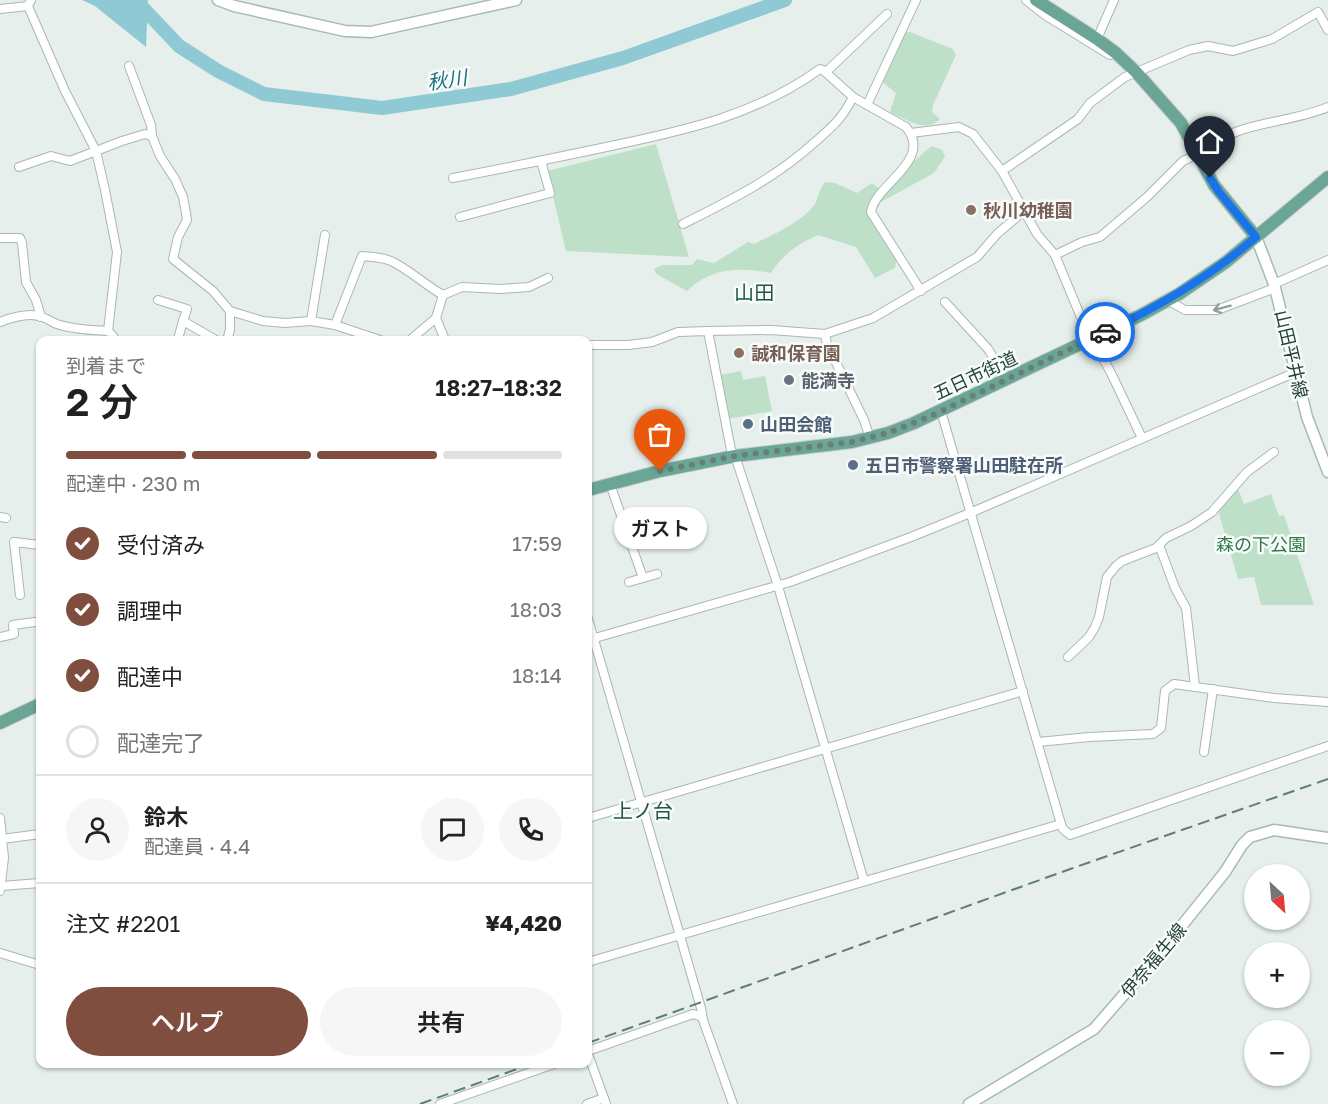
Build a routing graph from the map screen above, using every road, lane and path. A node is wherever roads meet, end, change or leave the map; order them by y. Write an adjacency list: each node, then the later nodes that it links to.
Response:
1 (218, 0): 2 (main road)
2 (516, 0)
3 (916, 0): 17 (street)
4 (1026, 0): 12 (street)
5 (1036, 0): 11 (main road)
6 (1114, 0): 11 (street)
7 (30, 3): 8 (street); 21 (street)
8 (0, 9)
9 (886, 14): 14 (street)
10 (1328, 30): 15 (street)
11 (1097, 39): 12 (main road)
12 (1116, 53): 15 (main road)
13 (129, 66): 20 (street)
14 (826, 72): 16 (street); 23 (street)
15 (1136, 72): 22 (main road); 25 (street)
16 (853, 97): 17 (street); 30 (street)
17 (867, 105): 19 (street)
18 (1328, 107): 22 (street)
19 (911, 133): 25 (street); 38 (street)
20 (152, 136): 21 (street); 43 (street)
21 (96, 151): 24 (street); 50 (street)
22 (1199, 155): 32 (main road); 34 (street)
23 (541, 161): 27 (street); 29 (street)
24 (19, 167)
25 (1002, 171): 28 (street)
26 (1328, 177): 32 (main road, 五日市街道)
27 (453, 178)
28 (1025, 210): 34 (street); 38 (street)
29 (460, 217)
30 (682, 224)
31 (325, 235): 47 (street)
32 (1256, 237): 37 (main road, 山田平井線); 41 (main road, 五日市街道)
33 (0, 238): 44 (street)
34 (1055, 255): 60 (street)
35 (1328, 260): 37 (street)
36 (548, 278): 39 (street)
37 (1275, 286): 41 (street, one-way to 41); 62 (main road, 山田平井線)
38 (921, 291): 52 (street)
39 (443, 295): 45 (street); 49 (street)
40 (158, 300): 46 (street)
41 (1167, 300): 60 (main road, 五日市街道)
42 (945, 302): 63 (street)
43 (230, 311): 47 (street); 56 (street)
44 (41, 316): 48 (street); 50 (street)
45 (436, 318): 58 (street); 59 (street)
46 (183, 321): 54 (street); 55 (street)
47 (311, 321): 49 (street)
48 (0, 322)
49 (335, 325): 57 (street)
50 (108, 331): 53 (street)
51 (708, 331): 52 (street); 61 (street); 68 (street)
52 (825, 334): 65 (street)
53 (113, 336)
54 (179, 336)
55 (209, 336)
56 (228, 336)
57 (368, 336)
58 (415, 336)
59 (443, 336)
60 (1093, 338): 63 (main road, 五日市街道); 66 (street)
61 (592, 345)
62 (1296, 372): 66 (street); 69 (main road, 山田平井線)
63 (1007, 380): 64 (main road, 五日市街道)
64 (941, 411): 65 (main road, 五日市街道); 72 (street)
65 (870, 438): 68 (main road, 五日市街道)
66 (1142, 438): 72 (street)
67 (1274, 452): 74 (street)
68 (735, 456): 70 (main road, 五日市街道); 78 (street)
69 (1327, 467)
70 (610, 484): 71 (main road, 五日市街道); 76 (street)
71 (592, 489)
72 (970, 513): 78 (street); 87 (street)
73 (36, 545): 79 (street)
74 (1159, 545): 84 (street); 85 (street)
75 (657, 574): 76 (street)
76 (643, 578): 77 (street)
77 (629, 582)
78 (778, 586): 82 (street); 93 (street)
79 (20, 595)
80 (36, 622): 81 (street)
81 (0, 637)
82 (592, 640)
83 (592, 643): 95 (street)
84 (1068, 657)
85 (1195, 686): 86 (street); 91 (street)
86 (1213, 689): 88 (street); 94 (street)
87 (1023, 691): 91 (street); 93 (street)
88 (1328, 702)
89 (36, 706): 90 (main road)
90 (0, 723)
91 (1038, 742): 98 (street)
92 (1328, 746): 98 (street)
93 (825, 748): 95 (street); 102 (street)
94 (1204, 752)
95 (641, 802): 96 (street); 105 (street)
96 (592, 817)
97 (0, 818): 101 (street)
98 (1061, 824): 102 (street)
99 (36, 835): 101 (street)
100 (1328, 838): 117 (main road, 伊奈福生線)
101 (2, 839): 104 (street)
102 (864, 881): 105 (street)
103 (36, 884): 104 (street)
104 (1, 889)
105 (680, 935): 107 (street); 109 (street)
106 (0, 953): 108 (street)
107 (592, 961)
108 (36, 964)
109 (702, 1017): 110 (street); 116 (street)
110 (592, 1052)
111 (592, 1064): 113 (street)
112 (543, 1068): 114 (street)
113 (605, 1101): 115 (street)
114 (440, 1104)
115 (587, 1104)
116 (733, 1104)
117 (969, 1104)

